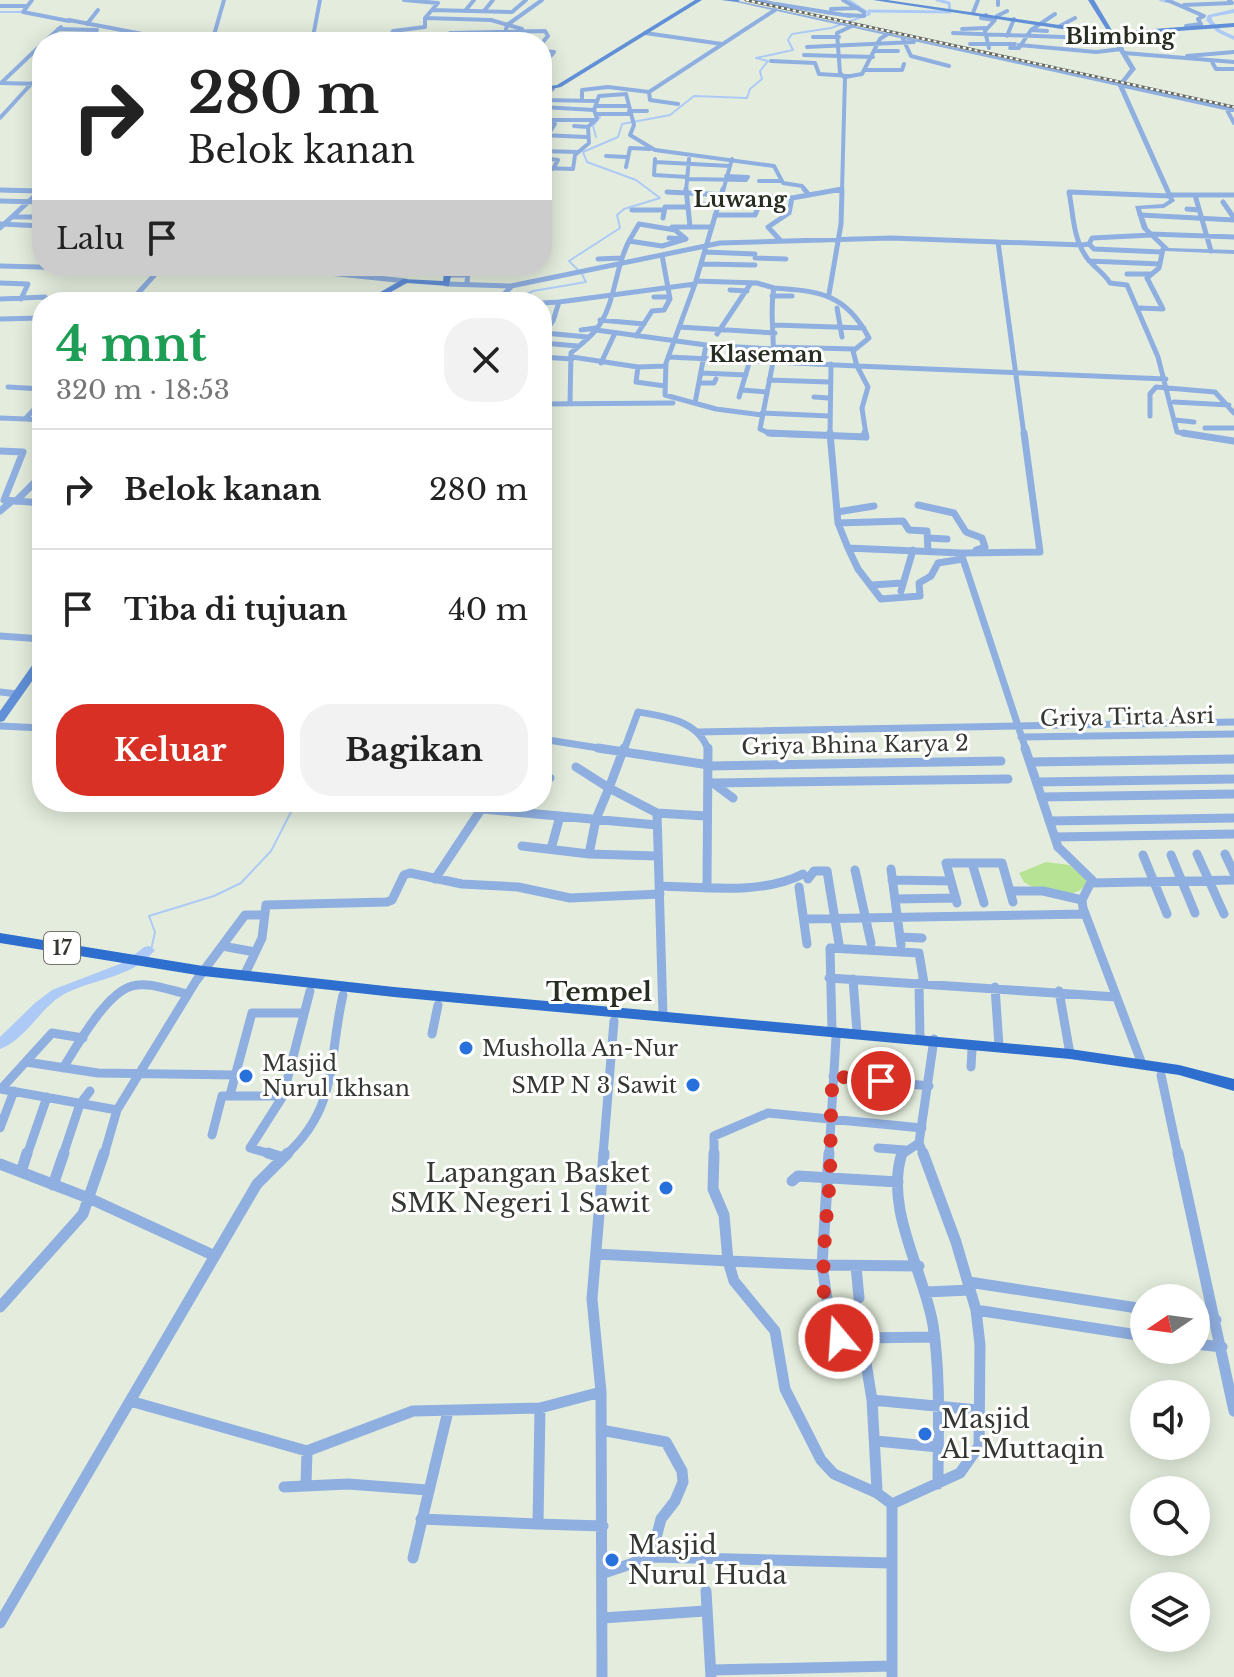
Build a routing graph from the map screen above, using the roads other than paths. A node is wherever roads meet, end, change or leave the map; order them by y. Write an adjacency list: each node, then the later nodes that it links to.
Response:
1 (32, 0): 24 (street)
2 (224, 0): 61 (street)
3 (320, 0): 62 (street)
4 (404, 0): 30 (street)
5 (474, 0): 31 (street)
6 (493, 0): 28 (street)
7 (526, 0): 33 (street)
8 (542, 0): 34 (street)
9 (699, 0): 69 (main road)
10 (724, 0): 11 (main road)
11 (736, 0): 26 (street)
12 (756, 0): 26 (street)
13 (843, 0): 27 (street)
14 (876, 0): 20 (main road)
15 (978, 0): 36 (street)
16 (1091, 0): 84 (main road)
17 (1169, 0): 22 (street); 23 (street)
18 (0, 2): 24 (street)
19 (826, 2): 35 (street)
20 (913, 2): 36 (main road)
21 (1232, 2): 22 (street)
22 (1202, 4): 23 (street)
23 (1183, 5): 49 (street)
24 (27, 6): 44 (street)
25 (499, 7): 28 (street)
26 (775, 7): 35 (street); 47 (street); 82 (street)
27 (858, 8): 35 (street); 35 (street)
28 (486, 9): 31 (street); 33 (street)
29 (98, 10): 45 (street)
30 (432, 10): 31 (street); 40 (street)
31 (465, 11)
32 (1007, 11): 39 (street)
33 (512, 12): 34 (street)
34 (525, 12): 52 (street)
35 (832, 12)
36 (973, 13): 38 (main road)
37 (1055, 14): 46 (street)
38 (983, 16): 39 (main road); 53 (street); 68 (street)
39 (997, 16): 41 (main road)
40 (425, 18): 43 (street); 63 (street)
41 (1014, 19): 46 (main road); 72 (street)
42 (1076, 19): 51 (street)
43 (465, 20): 52 (street); 64 (street)
44 (69, 21): 45 (street); 54 (street)
45 (88, 23): 55 (street)
46 (1039, 23): 51 (main road); 57 (street)
47 (853, 25): 70 (street); 74 (street)
48 (1234, 25): 49 (main road)
49 (1186, 26): 84 (main road)
50 (483, 27): 52 (street)
51 (1063, 27): 56 (main road)
52 (506, 28): 65 (street); 66 (street); 67 (street)
53 (986, 28): 68 (street); 71 (street)
54 (58, 29): 55 (street); 59 (street)
55 (112, 29): 60 (street)
56 (1077, 29): 77 (street); 84 (main road)
57 (1031, 30): 58 (street); 75 (street)
58 (1047, 31)
59 (55, 32)
60 (143, 32)
61 (214, 32)
62 (314, 32)
63 (393, 32)
64 (461, 32)
65 (484, 32)
66 (505, 32)
67 (546, 32)
68 (959, 32): 71 (street)
69 (645, 33): 82 (street); 109 (main road)
70 (889, 33): 81 (street); 108 (street)
71 (985, 35): 72 (street); 87 (street)
72 (1007, 36): 75 (street)
73 (813, 37): 74 (street)
74 (839, 37): 85 (street)
75 (1024, 37): 76 (street); 86 (street)
76 (1059, 38): 77 (street); 91 (street)
77 (1074, 38): 84 (street)
78 (903, 41): 79 (street); 81 (street); 102 (street)
79 (914, 42)
80 (1099, 42): 84 (street)
81 (878, 43): 85 (street); 94 (street)
82 (723, 44): 111 (street)
83 (970, 44): 87 (street)
84 (1118, 44): 90 (street); 91 (street); 98 (street); 108 (street)
85 (839, 45): 88 (street); 97 (street)
86 (1019, 45): 87 (street); 89 (street); 91 (street)
87 (988, 46)
88 (807, 47)
89 (1010, 48)
90 (1139, 48)
91 (1056, 49)
92 (898, 51): 94 (street)
93 (32, 53): 106 (street)
94 (874, 54): 97 (street); 104 (street)
95 (804, 55): 97 (street)
96 (1234, 55): 98 (street); 99 (street)
97 (840, 56): 105 (street)
98 (1171, 56): 99 (street)
99 (1210, 60): 103 (street)
100 (771, 61): 105 (street)
101 (904, 64): 104 (street)
102 (949, 66)
103 (1234, 69)
104 (865, 70): 105 (street)
105 (843, 76): 149 (street)
106 (1, 83): 107 (street)
107 (32, 83): 121 (street)
108 (1122, 83): 115 (street); 117 (street); 154 (street)
109 (553, 89)
110 (626, 91): 111 (street); 113 (street); 118 (street); 120 (street)
111 (649, 92): 114 (street)
112 (552, 99): 113 (street)
113 (582, 101): 118 (street)
114 (678, 104)
115 (1234, 107): 117 (street)
116 (552, 108): 118 (street)
117 (1226, 108): 123 (street)
118 (597, 110): 120 (street); 122 (street); 125 (street)
119 (647, 111): 120 (street)
120 (630, 115): 129 (street)
121 (0, 118)
122 (552, 120)
123 (1234, 123)
124 (574, 126): 125 (street)
125 (588, 127): 127 (street)
126 (552, 136): 127 (street)
127 (587, 140): 128 (street); 131 (street)
128 (572, 142)
129 (656, 150): 132 (street); 134 (street); 137 (street)
130 (552, 151): 131 (street)
131 (577, 152): 141 (street)
132 (690, 154): 136 (street); 138 (street)
133 (606, 156): 134 (street)
134 (626, 157): 140 (street)
135 (552, 159): 141 (street)
136 (732, 159): 139 (street); 146 (street)
137 (655, 162): 138 (street); 143 (street)
138 (689, 164): 139 (street); 143 (street)
139 (730, 166): 142 (street)
140 (626, 167)
141 (553, 169)
142 (725, 178): 143 (street); 152 (street)
143 (687, 179): 144 (street); 151 (street)
144 (669, 181)
145 (759, 181): 146 (street)
146 (783, 182): 153 (street); 157 (street)
147 (0, 190): 148 (street)
148 (32, 191)
149 (842, 191): 153 (street); 193 (street)
150 (667, 192): 151 (street)
151 (686, 193): 152 (street); 168 (street)
152 (721, 194): 156 (street); 166 (street)
153 (809, 195): 160 (street)
154 (1170, 195): 155 (street); 174 (street); 197 (street)
155 (1195, 195): 158 (street); 172 (street)
156 (763, 196): 157 (street); 173 (street)
157 (775, 197): 160 (street)
158 (1232, 197)
159 (32, 198): 162 (street)
160 (792, 198): 192 (street)
161 (0, 201): 162 (street)
162 (29, 201): 163 (street); 175 (street)
163 (32, 202)
164 (1223, 202): 179 (street)
165 (698, 204): 166 (street)
166 (718, 204): 167 (street); 173 (street)
167 (744, 204)
168 (688, 207): 171 (street); 183 (street)
169 (1187, 209): 172 (street)
170 (632, 210): 171 (street)
171 (663, 210): 177 (street)
172 (1199, 210): 178 (street)
173 (715, 215): 184 (street)
174 (1140, 215): 178 (street); 187 (street)
175 (11, 217): 176 (street); 180 (street)
176 (32, 217)
177 (663, 218)
178 (1202, 218): 179 (street); 188 (street)
179 (1234, 219)
180 (1, 225): 181 (street)
181 (22, 225): 182 (street); 186 (street)
182 (32, 226)
183 (690, 226): 184 (street); 185 (street)
184 (712, 227): 198 (street)
185 (667, 228): 191 (street); 194 (street)
186 (16, 231)
187 (1151, 235): 188 (street); 197 (street); 199 (street)
188 (1207, 236): 189 (street); 201 (street)
189 (1234, 237)
190 (669, 238): 191 (street)
191 (686, 239): 194 (street)
192 (780, 240): 193 (street); 195 (street)
193 (835, 240): 196 (street); 237 (street)
194 (629, 241): 209 (street)
195 (754, 241): 198 (street); 205 (street)
196 (998, 242): 197 (street); 289 (street)
197 (1085, 244): 200 (street); 208 (street)
198 (706, 249): 203 (street); 205 (street); 211 (street)
199 (1162, 250): 200 (street); 201 (street); 212 (street)
200 (1140, 251): 210 (street)
201 (1211, 251): 202 (street)
202 (1234, 252)
203 (662, 255): 207 (street); 229 (street)
204 (598, 259): 209 (street)
205 (755, 259): 206 (street); 211 (street); 226 (street)
206 (786, 259)
207 (639, 261): 209 (street); 216 (street)
208 (1086, 261): 210 (street); 248 (street)
209 (620, 262): 228 (street); 236 (street)
210 (1144, 263): 212 (street)
211 (702, 264): 225 (street)
212 (1160, 264): 218 (street)
213 (0, 266): 214 (street)
214 (12, 266): 215 (street); 224 (street)
215 (32, 266)
216 (642, 271)
217 (1127, 274): 218 (street)
218 (1150, 274): 248 (street)
219 (153, 276): 233 (street)
220 (360, 276): 223 (street)
221 (467, 276): 227 (street)
222 (447, 279): 223 (main road); 227 (street)
223 (406, 281): 234 (main road)
224 (0, 283): 244 (street)
225 (696, 283): 226 (street); 229 (street); 258 (street)
226 (754, 283): 230 (street); 232 (street)
227 (467, 284): 228 (street)
228 (511, 286): 235 (street)
229 (665, 288): 236 (street); 241 (street)
230 (774, 288): 237 (street); 238 (street)
231 (730, 290): 232 (street)
232 (747, 291): 264 (street)
233 (139, 292)
234 (386, 292)
235 (505, 292)
236 (613, 294): 246 (street); 253 (street)
237 (829, 294): 247 (street)
238 (772, 296): 239 (street); 257 (street)
239 (792, 296)
240 (654, 297): 241 (street)
241 (669, 297): 256 (street)
242 (0, 299): 244 (street)
243 (32, 299): 244 (street)
244 (21, 301)
245 (552, 302): 246 (street)
246 (559, 302): 254 (street)
247 (848, 307): 249 (street); 250 (street)
248 (1140, 308): 292 (street)
249 (836, 310): 250 (street); 259 (street)
250 (856, 314): 260 (street)
251 (32, 318): 252 (street)
252 (0, 319)
253 (600, 320): 256 (street); 261 (street)
254 (553, 321)
255 (738, 321): 263 (street)
256 (644, 324): 268 (street)
257 (774, 325): 259 (street); 266 (street)
258 (679, 327): 264 (street); 271 (street)
259 (841, 327): 260 (street); 270 (street)
260 (864, 328): 276 (street)
261 (596, 329): 262 (street); 265 (street); 269 (street)
262 (581, 330)
263 (734, 330): 264 (street); 266 (street)
264 (717, 332)
265 (615, 333): 268 (street); 283 (street)
266 (775, 333): 275 (street)
267 (552, 335): 269 (street)
268 (636, 336): 271 (street)
269 (588, 337): 274 (street)
270 (842, 337)
271 (674, 343): 273 (street); 278 (street)
272 (552, 344): 274 (street)
273 (706, 345): 275 (street); 280 (street)
274 (578, 346): 279 (street)
275 (773, 348): 276 (street); 282 (street)
276 (854, 349): 286 (street)
277 (552, 357): 279 (street)
278 (668, 357): 280 (street); 285 (street)
279 (572, 358): 283 (street); 309 (street)
280 (704, 359): 281 (street); 288 (street)
281 (750, 360): 282 (street); 290 (street)
282 (773, 361): 284 (street); 293 (street)
283 (601, 363): 287 (street)
284 (831, 364): 286 (street); 294 (street)
285 (666, 366): 287 (street); 296 (street)
286 (857, 366): 289 (street); 326 (street)
287 (638, 367): 296 (street)
288 (702, 373): 290 (street); 295 (street)
289 (1015, 373): 292 (street); 342 (street)
290 (746, 375): 300 (street)
291 (716, 379): 295 (street)
292 (1166, 379): 299 (street)
293 (769, 380): 294 (street); 301 (street)
294 (829, 382): 304 (street)
295 (700, 383): 307 (street)
296 (665, 386): 305 (street)
297 (8, 387): 298 (street)
298 (32, 388)
299 (1169, 388): 306 (street); 311 (street); 318 (street)
300 (742, 390): 301 (street); 302 (street)
301 (766, 392): 316 (street)
302 (739, 397)
303 (814, 397): 304 (street)
304 (829, 398): 314 (street)
305 (677, 401): 307 (street); 309 (street)
306 (1174, 402): 310 (street); 322 (street)
307 (695, 403): 316 (street)
308 (552, 404): 309 (street)
309 (570, 404)
310 (1209, 405): 311 (street); 317 (street)
311 (1229, 405): 315 (street)
312 (818, 410): 314 (street)
313 (32, 412): 320 (street)
314 (828, 413): 316 (street); 326 (street)
315 (1234, 413)
316 (762, 414): 326 (street)
317 (1210, 414)
318 (1150, 416)
319 (0, 418): 320 (street)
320 (25, 419): 321 (street)
321 (32, 419)
322 (1175, 420): 323 (street); 327 (street)
323 (1194, 422)
324 (1205, 428): 325 (street)
325 (1234, 428)
326 (832, 437): 335 (street)
327 (1234, 441)
328 (0, 451): 330 (street)
329 (32, 484): 330 (street)
330 (14, 501): 331 (street); 334 (street)
331 (32, 502)
332 (918, 505): 342 (street)
333 (874, 506): 335 (street)
334 (0, 511)
335 (837, 512): 336 (street)
336 (838, 523): 337 (street); 339 (street)
337 (928, 538): 338 (street); 341 (street)
338 (947, 539)
339 (848, 548): 340 (street); 343 (street)
340 (913, 550): 341 (street); 343 (street)
341 (928, 551): 342 (street)
342 (963, 555): 343 (street); 351 (street)
343 (872, 585)
344 (0, 636): 345 (street)
345 (32, 638)
346 (32, 674): 348 (main road)
347 (0, 692): 348 (street)
348 (17, 694): 349 (main road)
349 (2, 713)
350 (1234, 722): 351 (street)
351 (1017, 724): 354 (street); 356 (street)
352 (0, 726): 353 (street)
353 (32, 728)
354 (697, 732): 358 (street); 362 (street)
355 (1234, 734): 356 (street, Griya Tirta Asri)
356 (1021, 737): 361 (street)
357 (552, 740): 358 (street, Griya Bhina Karya 2)
358 (625, 751): 362 (street, Griya Bhina Karya 2); 369 (street)
359 (1234, 759): 361 (street)
360 (1001, 761): 362 (street, Griya Bhina Karya 2)
361 (1030, 762): 368 (street)
362 (709, 766): 367 (street)
363 (576, 767): 369 (street)
364 (1008, 779): 367 (street)
365 (1234, 779): 366 (street)
366 (1165, 781): 368 (street); 371 (street)
367 (711, 782): 373 (street); 378 (street)
368 (1037, 782): 372 (street)
369 (609, 788): 376 (street); 380 (street)
370 (1234, 794): 371 (street)
371 (1171, 795): 372 (street)
372 (1041, 797): 381 (street)
373 (733, 798)
374 (479, 812): 397 (street)
375 (532, 812): 377 (street)
376 (657, 813): 378 (street); 382 (street)
377 (560, 816): 380 (street); 386 (street)
378 (705, 816): 405 (street)
379 (1234, 818): 381 (street)
380 (596, 819): 382 (street); 387 (street)
381 (1049, 821): 384 (street)
382 (657, 825): 392 (street)
383 (1234, 834): 384 (street)
384 (1055, 837): 404 (street)
385 (522, 846): 386 (street)
386 (551, 849): 387 (street)
387 (589, 854): 392 (street)
388 (1197, 854): 399 (street)
389 (1225, 854): 396 (street)
390 (1143, 855): 403 (street)
391 (1171, 855): 402 (street)
392 (657, 856): 407 (street)
393 (972, 863): 401 (street); 408 (street); 412 (street)
394 (891, 869): 398 (street)
395 (855, 870): 418 (street)
396 (1234, 873)
397 (435, 879): 407 (street); 417 (street)
398 (892, 880): 401 (street); 409 (street)
399 (1209, 880): 400 (street); 402 (street); 416 (street)
400 (1234, 880)
401 (951, 881): 409 (street)
402 (1182, 881): 403 (street); 413 (street)
403 (1154, 882): 404 (street); 415 (street)
404 (1092, 883): 410 (street)
405 (707, 885): 407 (street); 421 (street)
406 (799, 887): 420 (street)
407 (660, 890): 445 (street)
408 (1010, 891): 410 (street); 411 (street)
409 (895, 899): 419 (street)
410 (1082, 900): 414 (street)
411 (1013, 902)
412 (984, 903)
413 (1195, 913)
414 (1085, 914): 419 (street); 440 (street)
415 (1167, 914)
416 (1224, 914)
417 (264, 915): 427 (street); 429 (street)
418 (866, 918): 419 (street); 421 (street); 424 (street)
419 (897, 918): 423 (street)
420 (804, 919): 421 (street); 425 (street)
421 (835, 919): 426 (street)
422 (0, 938): 430 (highway, 17)
423 (922, 938)
424 (871, 943)
425 (807, 944)
426 (839, 944)
427 (222, 946): 429 (street); 434 (street)
428 (0, 948): 430 (highway, 17)
429 (255, 952): 431 (street)
430 (117, 962): 434 (highway, 17)
431 (244, 976): 434 (highway, 17); 438 (highway, 17)
432 (829, 978): 433 (street); 435 (street); 449 (street)
433 (853, 979): 435 (street); 447 (street)
434 (195, 982): 439 (highway, 17); 450 (street); 457 (street)
435 (921, 983): 436 (street); 451 (street)
436 (995, 987): 437 (street); 452 (street)
437 (1059, 991): 440 (street); 453 (street)
438 (372, 994): 441 (highway, 17); 442 (highway, 17); 444 (highway, 17)
439 (308, 995): 441 (highway, 17); 443 (street)
440 (1116, 997): 455 (street)
441 (342, 999): 479 (street)
442 (438, 1005): 444 (highway, 17); 448 (street)
443 (304, 1013): 458 (street); 468 (street)
444 (592, 1015): 445 (highway, 17); 446 (highway, 17)
445 (663, 1016): 449 (highway, 17)
446 (613, 1025): 449 (highway, 17); 487 (street)
447 (857, 1033): 449 (highway, 17); 451 (highway, 17)
448 (432, 1034)
449 (834, 1034): 451 (highway, 17); 459 (street)
450 (83, 1038): 454 (street); 456 (street)
451 (930, 1041): 452 (highway, 17); 460 (highway, 17); 462 (street)
452 (999, 1046): 453 (highway, 17)
453 (1070, 1054): 455 (highway, 17)
454 (26, 1062): 456 (street); 463 (street)
455 (1142, 1064): 460 (highway, 17)
456 (63, 1068): 457 (street)
457 (141, 1075): 458 (street); 471 (street)
458 (236, 1075): 467 (street)
459 (833, 1076): 462 (street); 472 (street)
460 (1181, 1076): 461 (highway, 17); 466 (highway, 17); 500 (street)
461 (1234, 1085)
462 (929, 1086): 474 (street)
463 (1, 1089): 464 (street)
464 (14, 1091): 469 (street); 473 (street)
465 (90, 1091): 470 (street)
466 (1234, 1093)
467 (230, 1095): 468 (street); 475 (street)
468 (283, 1096): 479 (street)
469 (47, 1097): 470 (street); 481 (street)
470 (80, 1104): 471 (street); 485 (street)
471 (117, 1110): 486 (street)
472 (831, 1118): 474 (street); 482 (street); 489 (street)
473 (0, 1128)
474 (922, 1128): 476 (street)
475 (212, 1135)
476 (919, 1143): 478 (street); 493 (street)
477 (878, 1148): 478 (street)
478 (905, 1150): 484 (street)
479 (283, 1158): 488 (street)
480 (0, 1164): 481 (street)
481 (21, 1172): 485 (street)
482 (830, 1178): 483 (street); 484 (street); 490 (street)
483 (792, 1181)
484 (898, 1182): 492 (street)
485 (53, 1185): 486 (street)
486 (91, 1199): 488 (street); 496 (street)
487 (596, 1254): 489 (street); 506 (street)
488 (215, 1256): 508 (street)
489 (728, 1261): 490 (street); 522 (street)
490 (822, 1265): 491 (street); 503 (street)
491 (856, 1266): 492 (street); 495 (street)
492 (919, 1266): 494 (street)
493 (970, 1286): 494 (street); 497 (street); 498 (street)
494 (926, 1292): 502 (street)
495 (859, 1298)
496 (0, 1307)
497 (1130, 1307)
498 (976, 1310): 501 (street); 511 (street)
499 (1210, 1319): 500 (street)
500 (1216, 1320): 505 (street)
501 (1130, 1334)
502 (932, 1337): 503 (street); 509 (street)
503 (862, 1338): 507 (street)
504 (1210, 1346): 505 (street)
505 (1222, 1347): 513 (street)
506 (601, 1392): 510 (street); 514 (street)
507 (872, 1400): 509 (street); 515 (street)
508 (130, 1401): 517 (street); 534 (street)
509 (937, 1405): 511 (street); 516 (street)
510 (540, 1408): 512 (street); 525 (street)
511 (978, 1410): 519 (street)
512 (448, 1411): 517 (street); 521 (street)
513 (1234, 1411)
514 (601, 1430): 526 (street); 527 (street)
515 (876, 1441): 516 (street); 522 (street)
516 (938, 1447): 519 (street)
517 (307, 1451): 518 (street)
518 (306, 1484): 520 (street); 521 (street)
519 (938, 1484): 523 (street)
520 (284, 1487)
521 (428, 1490): 524 (street)
522 (877, 1490): 523 (street)
523 (892, 1504): 529 (street)
524 (421, 1519): 525 (street); 528 (street)
525 (538, 1524): 526 (street)
526 (603, 1526): 530 (street)
527 (651, 1557): 529 (street); 530 (street)
528 (413, 1558)
529 (890, 1563): 535 (street)
530 (604, 1573): 533 (street)
531 (706, 1591): 532 (street)
532 (705, 1611): 533 (street); 536 (street)
533 (603, 1618): 537 (street)
534 (0, 1623)
535 (892, 1671): 536 (street)
536 (711, 1674)
537 (602, 1677)

